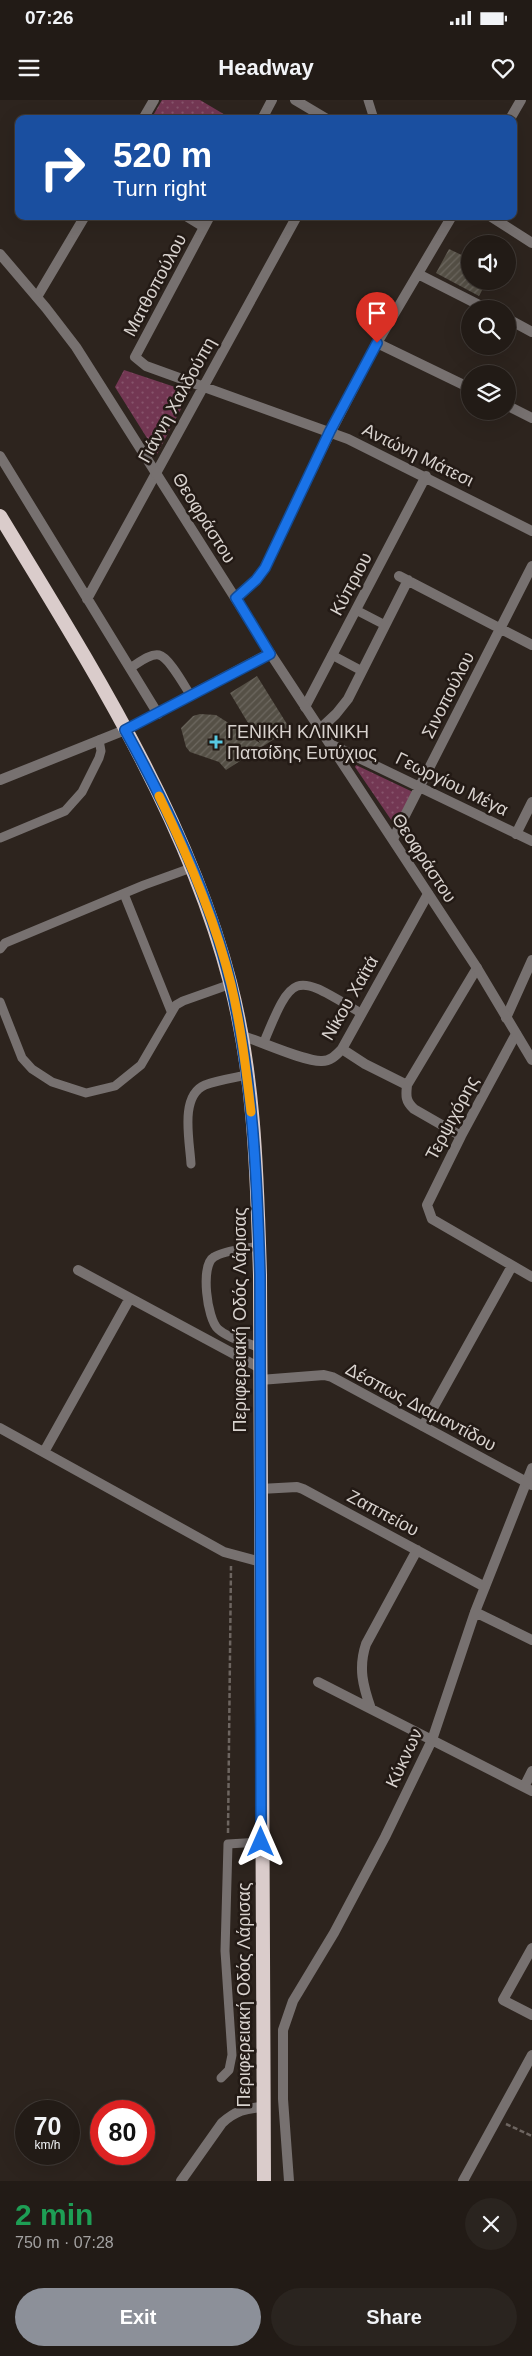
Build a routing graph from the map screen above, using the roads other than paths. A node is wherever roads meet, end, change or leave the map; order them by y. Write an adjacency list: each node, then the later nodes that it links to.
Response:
1 (154, 100): 6 (street)
2 (272, 100): 7 (street)
3 (295, 100): 8 (street)
4 (368, 100): 9 (lane)
5 (521, 100): 10 (street)
6 (145, 115)
7 (264, 115)
8 (320, 115)
9 (373, 115)
10 (512, 115)
11 (83, 220): 21 (street)
12 (193, 220): 17 (street)
13 (208, 220): 17 (street, Ματθοπούλου)
14 (295, 220): 28 (street, Γιάννη Χαλδούπη)
15 (450, 220): 20 (street)
16 (496, 220): 18 (street)
17 (204, 227): 26 (street, Ματθοπούλου)
18 (532, 243)
19 (0, 254): 21 (street, Θεοφράστου)
20 (418, 274): 22 (street); 25 (street)
21 (37, 297): 33 (street, Θεοφράστου)
22 (469, 300)
23 (516, 323): 24 (street)
24 (532, 332)
25 (377, 343): 27 (street); 31 (street)
26 (146, 366): 28 (street, Αντώνη Μάτεσι)
27 (461, 384)
28 (202, 386): 31 (street, Αντώνη Μάτεσι); 33 (street, Γιάννη Χαλδούπη)
29 (516, 410): 30 (street)
30 (532, 418)
31 (330, 431): 34 (street, Αντώνη Μάτεσι); 38 (street)
32 (0, 456): 39 (street)
33 (156, 472): 38 (street, Θεοφράστου); 39 (street, Γιάννη Χαλδούπη)
34 (426, 476): 36 (street, Αντώνη Μάτεσι); 40 (street, Κύπριου)
35 (0, 516): 52 (highway, Περιφερειακή Οδός Λάρισας)
36 (532, 530)
37 (532, 566): 42 (street, Σινοπούλου)
38 (236, 598): 44 (street, Θεοφράστου)
39 (87, 599): 46 (street)
40 (356, 610): 41 (lane); 45 (street, Κύπριου)
41 (385, 625): 42 (street); 47 (street)
42 (500, 628): 43 (street); 56 (street, Σινοπούλου)
43 (532, 645)
44 (270, 654): 48 (street); 49 (street, Θεοφράστου)
45 (332, 655): 47 (lane); 49 (street, Κύπριου)
46 (130, 668): 48 (lane); 50 (street)
47 (362, 671): 51 (street)
48 (191, 696): 50 (street)
49 (305, 707): 51 (street, Θεοφράστου)
50 (158, 714): 52 (street)
51 (320, 729): 54 (street, Θεοφράστου)
52 (125, 730): 53 (street); 62 (highway, Περιφερειακή Οδός Λάρισας)
53 (99, 740): 55 (street); 59 (lane)
54 (330, 744): 56 (street, Γεωργίου Μέγα); 60 (street, Θεοφράστου)
55 (0, 780)
56 (420, 787): 58 (street, Γεωργίου Μέγα); 60 (street, Σινοπούλου)
57 (532, 802): 58 (street)
58 (516, 834): 61 (street, Γεωργίου Μέγα)
59 (0, 838)
60 (393, 839): 64 (street, Θεοφράστου)
61 (532, 841)
62 (192, 868): 63 (lane); 68 (highway, Περιφερειακή Οδός Λάρισας)
63 (124, 894): 65 (lane); 70 (lane)
64 (428, 894): 67 (street, Θεοφράστου); 71 (street, Νίκου Χαϊτά)
65 (0, 949)
66 (532, 960): 72 (street)
67 (477, 968): 72 (street, Θεοφράστου); 79 (street)
68 (231, 984): 70 (lane); 74 (highway, Περιφερειακή Οδός Λάρισας)
69 (0, 1002): 70 (lane)
70 (171, 1011)
71 (361, 1012): 75 (lane); 76 (street, Νίκου Χαϊτά)
72 (506, 1018): 73 (street, Θεοφράστου)
73 (516, 1034): 77 (street, Θεοφράστου); 80 (street, Τερψιχόρης)
74 (240, 1035): 75 (street, Νίκου Χαϊτά); 78 (highway, Περιφερειακή Οδός Λάρισας)
75 (264, 1042): 76 (street, Νίκου Χαϊτά)
76 (342, 1049): 79 (street)
77 (532, 1060)
78 (247, 1075): 81 (lane); 82 (highway, Περιφερειακή Οδός Λάρισας)
79 (407, 1084): 80 (street)
80 (461, 1136): 83 (street, Τερψιχόρης)
81 (191, 1164)
82 (259, 1246): 87 (highway, Περιφερειακή Οδός Λάρισας); 87 (lane)
83 (512, 1266): 85 (street); 89 (street)
84 (78, 1270): 86 (street)
85 (532, 1277)
86 (130, 1298): 88 (street); 91 (street)
87 (260, 1348): 88 (highway, Περιφερειακή Οδός Λάρισας)
88 (260, 1374): 89 (street, Δέσπως Διαμαντίδου); 94 (highway, Περιφερειακή Οδός Λάρισας)
89 (423, 1426): 93 (street, Δέσπως Διαμαντίδου)
90 (0, 1428): 91 (street)
91 (44, 1452): 96 (street)
92 (532, 1468): 93 (street, Κύκνων)
93 (529, 1484): 97 (street, Κύκνων)
94 (260, 1489): 95 (street, Ζαππείου); 96 (highway, Περιφερειακή Οδός Λάρισας)
95 (416, 1550): 97 (street, Ζαππείου); 101 (street)
96 (260, 1562): 105 (highway, Περιφερειακή Οδός Λάρισας)
97 (485, 1586): 98 (street, Κύκνων)
98 (475, 1612): 99 (street); 102 (street, Κύκνων)
99 (532, 1640)
100 (318, 1682): 101 (street)
101 (371, 1709): 102 (street)
102 (432, 1740): 104 (street); 108 (street, Κύκνων)
103 (532, 1771): 104 (street)
104 (528, 1789)
105 (261, 1842): 109 (highway, Περιφερειακή Οδός Λάρισας); 111 (lane)
106 (532, 1948): 107 (street)
107 (532, 2015)
108 (283, 2030): 109 (street); 115 (street, Κύκνων)
109 (264, 2032): 112 (highway, Περιφερειακή Οδός Λάρισας)
110 (532, 2055): 116 (street)
111 (221, 2078)
112 (263, 2108): 113 (street); 114 (highway, Περιφερειακή Οδός Λάρισας)
113 (182, 2181)
114 (264, 2181)
115 (289, 2181)
116 (462, 2181)

